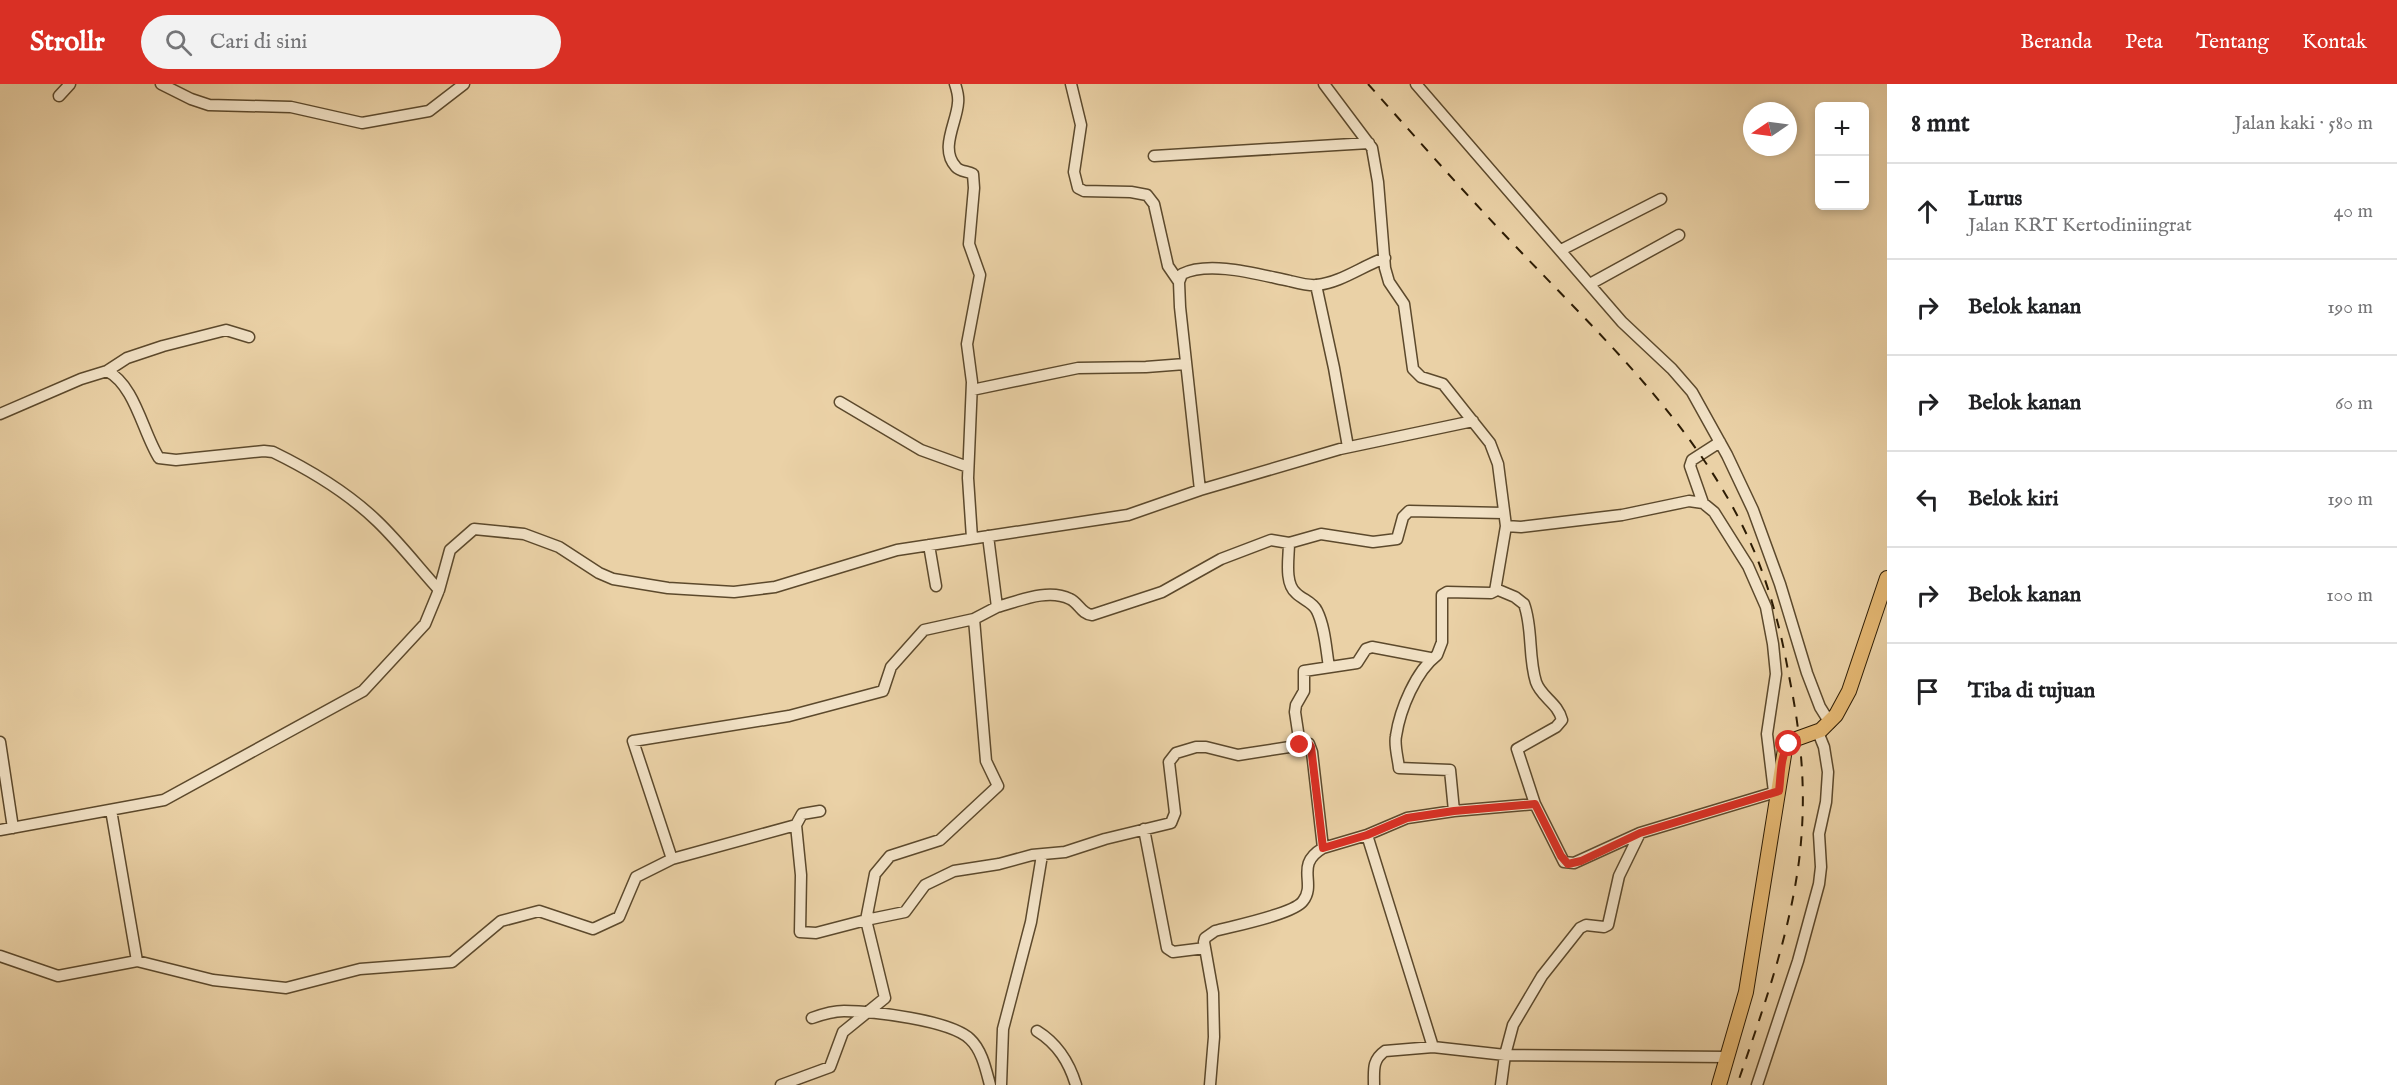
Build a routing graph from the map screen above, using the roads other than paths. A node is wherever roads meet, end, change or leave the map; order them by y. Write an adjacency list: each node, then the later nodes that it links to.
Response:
1 (70, 84): 8 (street)
2 (161, 84): 3 (street)
3 (464, 84)
4 (955, 84): 21 (street)
5 (1071, 84): 15 (street)
6 (1324, 84): 9 (street)
7 (1416, 84): 13 (street)
8 (59, 96)
9 (1369, 142): 10 (street); 14 (street)
10 (1154, 156)
11 (1661, 199): 13 (street)
12 (1679, 235): 16 (street)
13 (1561, 250): 16 (street)
14 (1385, 258): 17 (street); 24 (street)
15 (1179, 282): 17 (street); 19 (street)
16 (1590, 284): 25 (street)
17 (1316, 285): 26 (street)
18 (249, 337): 20 (street)
19 (1185, 364): 21 (street); 28 (street)
20 (107, 371): 23 (street); 39 (street)
21 (972, 390): 27 (street)
22 (840, 402): 27 (street)
23 (0, 414)
24 (1473, 421): 26 (street); 30 (street)
25 (1720, 442): 29 (street); 44 (street)
26 (1348, 447): 28 (street)
27 (968, 467): 33 (street)
28 (1200, 490): 32 (street)
29 (1703, 503): 31 (street); 48 (street)
30 (1503, 513): 31 (street); 34 (street)
31 (1506, 526): 38 (street)
32 (987, 536): 33 (street); 40 (street)
33 (972, 538): 35 (street)
34 (1289, 543): 40 (street); 43 (street)
35 (929, 545): 37 (street); 39 (street)
36 (1887, 578): 44 (main road)
37 (936, 586)
38 (1496, 589): 42 (street); 49 (street)
39 (439, 591): 50 (street)
40 (997, 607): 41 (street)
41 (974, 619): 61 (street); 62 (street)
42 (1430, 658): 43 (street); 52 (street)
43 (1329, 667): 47 (street)
44 (1830, 723): 45 (main road)
45 (1818, 732): 48 (main road); 80 (street)
46 (0, 742): 54 (street)
47 (1300, 745): 55 (street); 59 (street)
48 (1777, 791): 57 (street); 71 (main road)
49 (1535, 804): 52 (street); 57 (street)
50 (111, 810): 54 (street); 65 (street)
51 (820, 811): 53 (street)
52 (1454, 811): 58 (street)
53 (796, 825): 61 (street); 62 (street)
54 (13, 828): 56 (street)
55 (1144, 829): 60 (street); 63 (street)
56 (0, 830)
57 (1640, 833): 70 (street)
58 (1367, 835): 59 (street); 69 (street)
59 (1323, 848): 63 (street)
60 (1042, 855): 62 (street); 74 (street)
61 (672, 859): 65 (street)
62 (866, 920): 66 (street)
63 (1204, 948): 76 (street)
64 (0, 956): 65 (street)
65 (137, 961)
66 (868, 1012): 67 (street); 72 (street); 73 (street)
67 (812, 1018)
68 (1037, 1031): 75 (street)
69 (1433, 1047): 70 (street); 77 (street)
70 (1505, 1055): 71 (street); 78 (street)
71 (1728, 1057): 79 (main road)
72 (781, 1085)
73 (990, 1085)
74 (1001, 1085)
75 (1076, 1085)
76 (1210, 1085)
77 (1374, 1085)
78 (1501, 1085)
79 (1719, 1085)
80 (1757, 1085)

